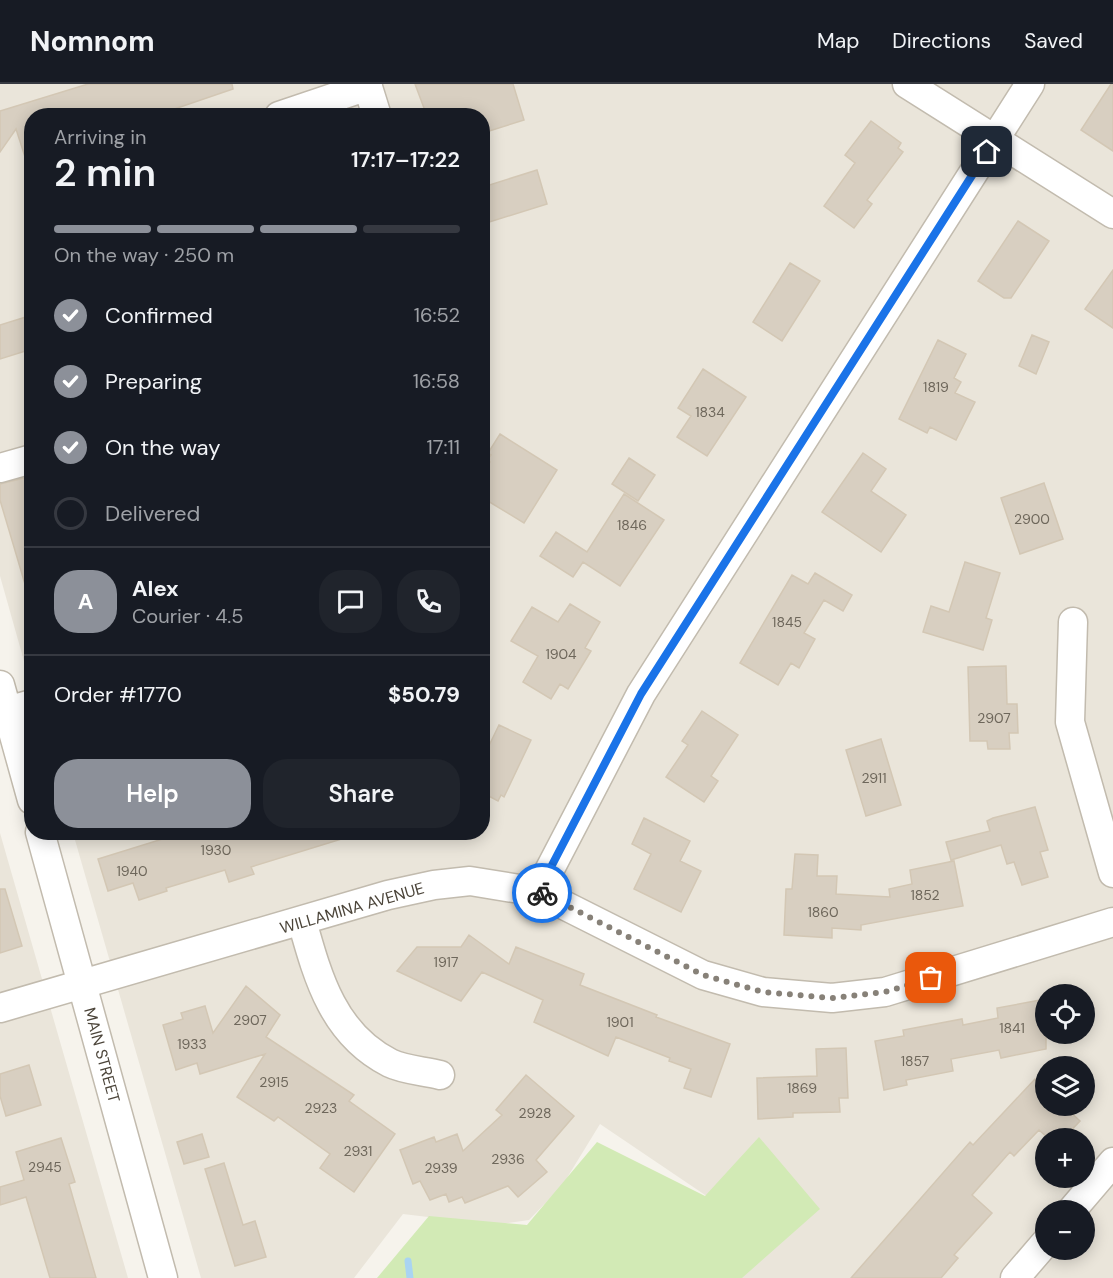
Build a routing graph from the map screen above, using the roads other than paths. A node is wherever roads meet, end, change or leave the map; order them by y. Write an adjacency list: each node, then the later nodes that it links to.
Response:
1 (907, 84): 6 (street)
2 (1030, 84): 6 (street)
3 (368, 85): 4 (street); 5 (street)
4 (302, 108)
5 (375, 108)
6 (995, 140): 7 (street); 15 (street)
7 (1113, 214)
8 (24, 461): 9 (street)
9 (0, 468)
10 (1073, 622): 14 (street)
11 (13, 700): 12 (street)
12 (24, 758)
13 (42, 840): 18 (street, MAIN STREET)
14 (1113, 873)
15 (538, 892): 16 (street, WILLAMINA AVENUE); 17 (street, WILLAMINA AVENUE)
16 (302, 921): 18 (street, WILLAMINA AVENUE); 20 (street)
17 (1113, 922)
18 (82, 985): 19 (street, WILLAMINA AVENUE); 24 (street, MAIN STREET)
19 (0, 1008)
20 (440, 1075)
21 (1113, 1162): 22 (street)
22 (1081, 1200)
23 (1035, 1255): 25 (street)
24 (163, 1278)
25 (1015, 1278)

